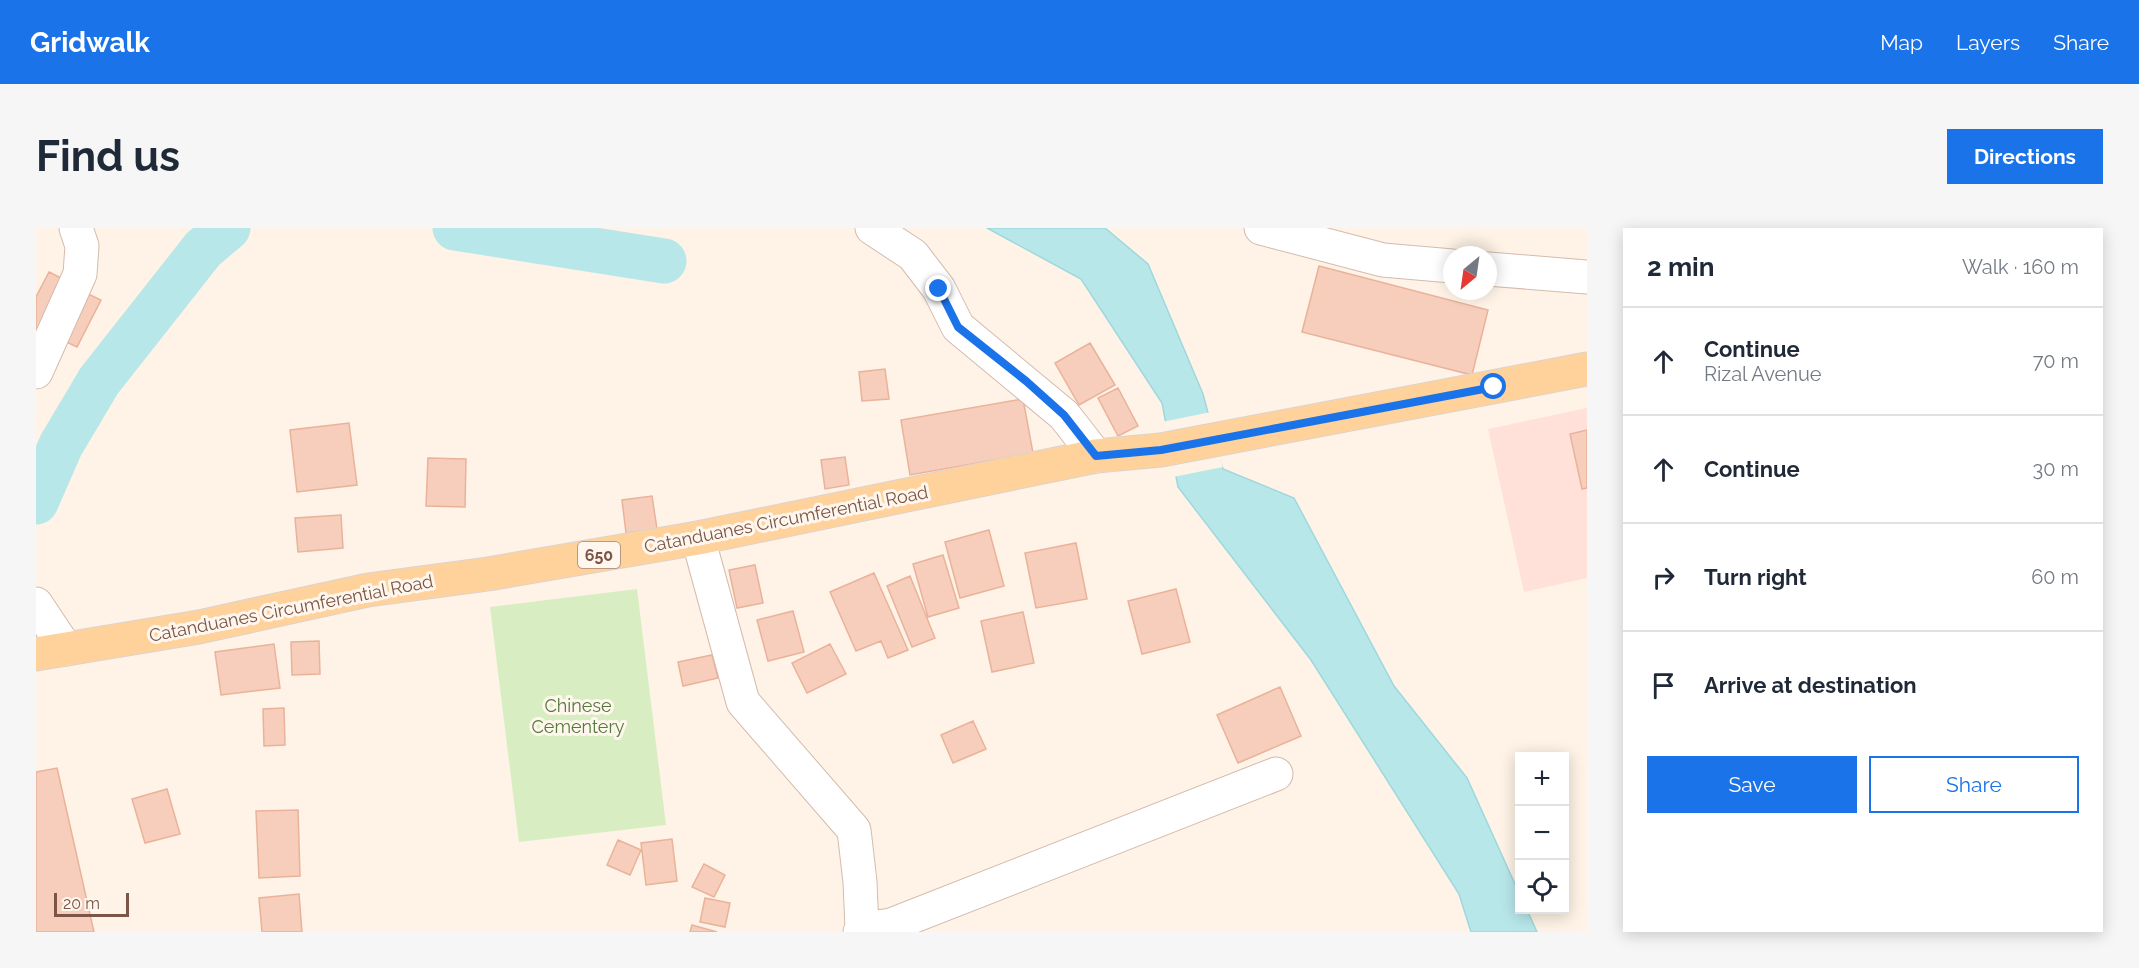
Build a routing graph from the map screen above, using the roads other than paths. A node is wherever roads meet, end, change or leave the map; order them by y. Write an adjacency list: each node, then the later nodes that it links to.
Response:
1 (76, 228): 8 (street)
2 (872, 228): 9 (street)
3 (1261, 228): 4 (street)
4 (1443, 265)
5 (1497, 270): 6 (street)
6 (1587, 278)
7 (1587, 369): 9 (main road, Catanduanes Circumferential Road / 650)
8 (36, 372)
9 (1096, 456): 10 (main road, Catanduanes Circumferential Road / 650)
10 (698, 538): 12 (main road, Catanduanes Circumferential Road / 650); 14 (street)
11 (36, 605): 12 (street)
12 (51, 651)
13 (1276, 774): 14 (street)
14 (861, 931)

